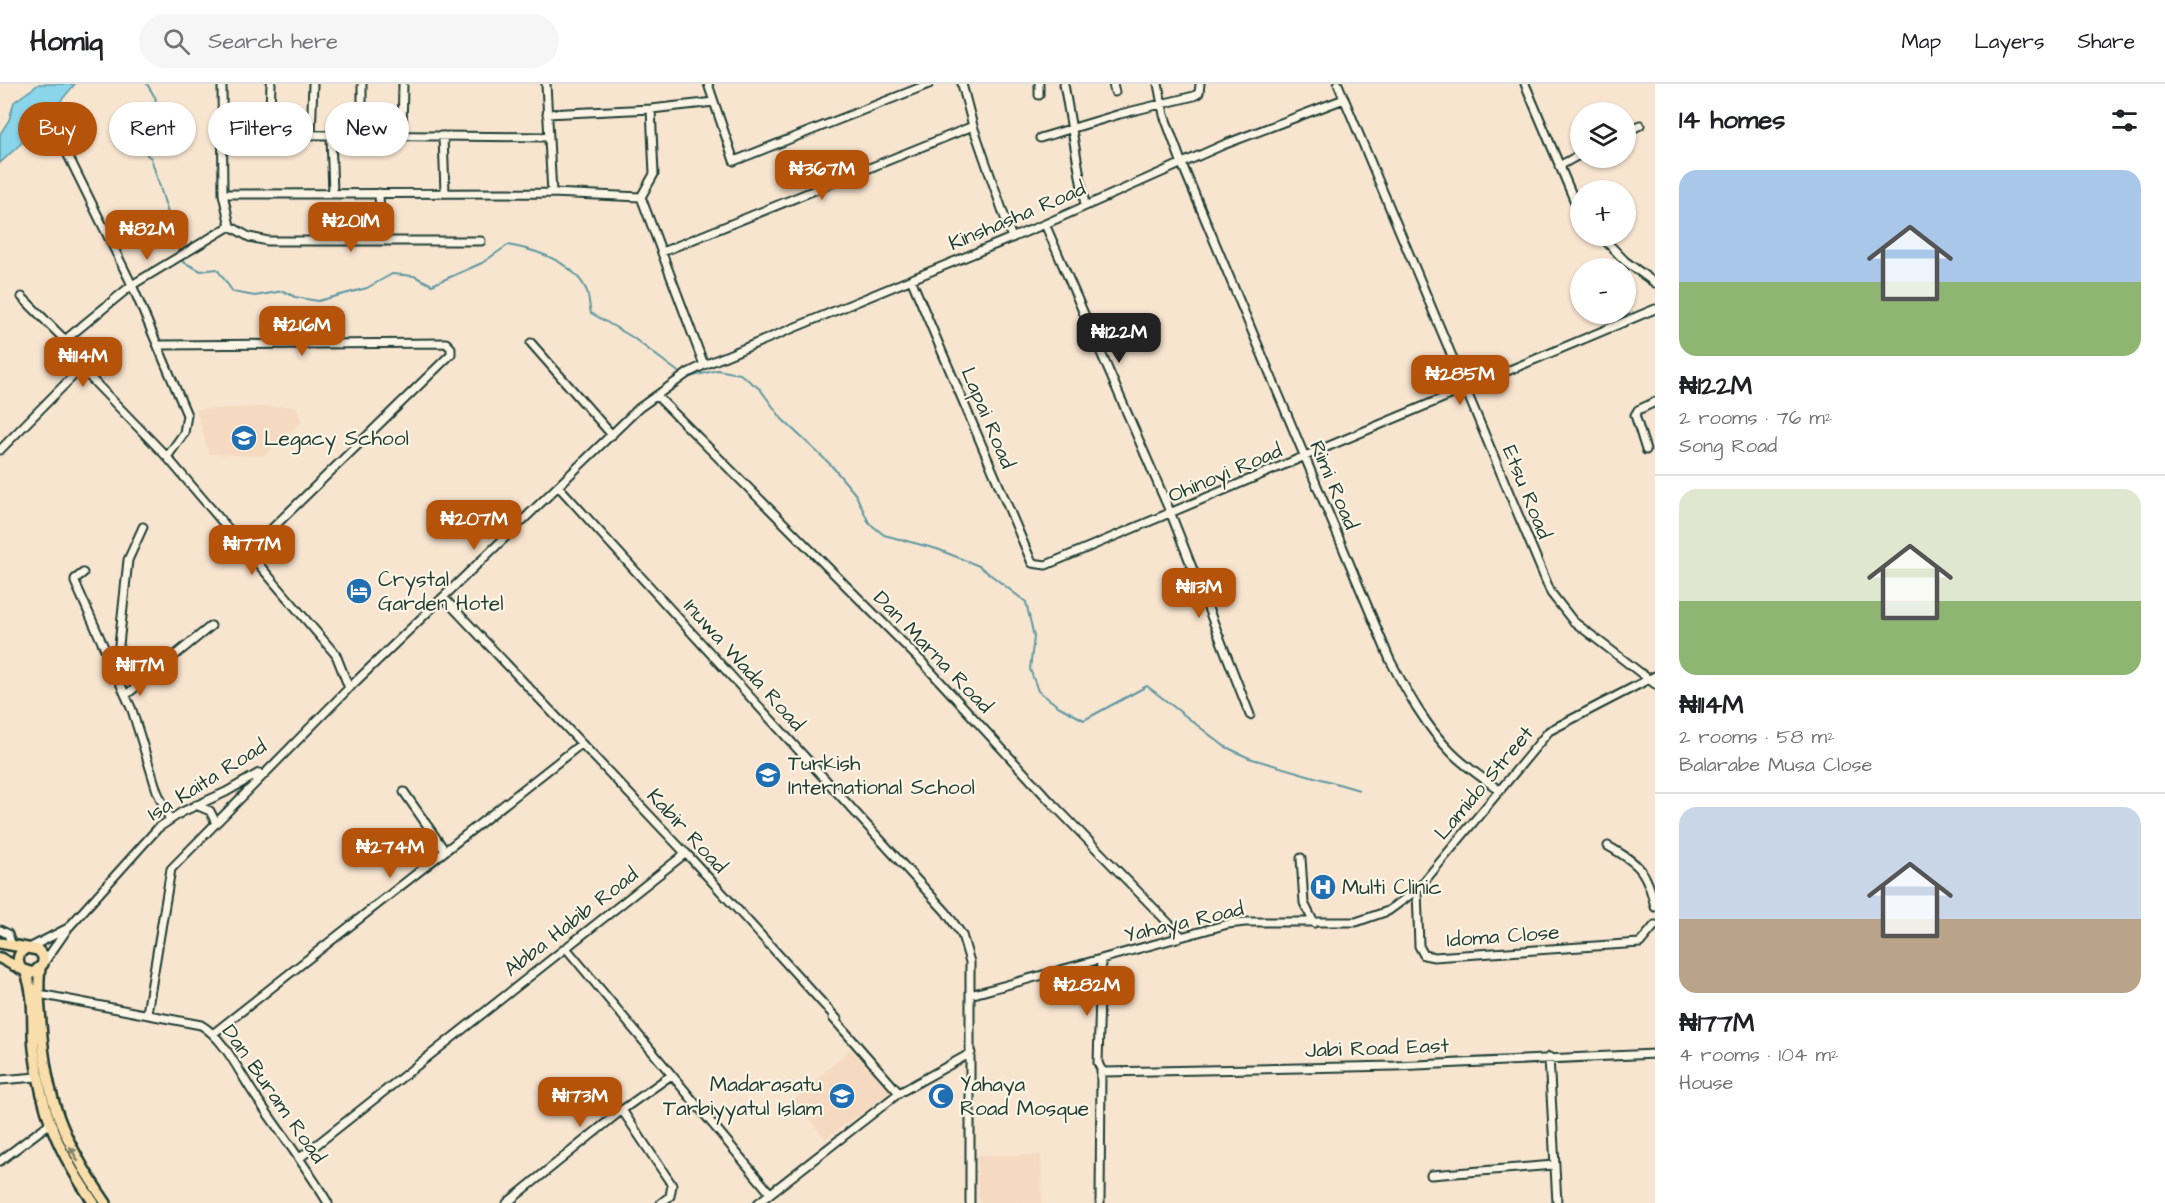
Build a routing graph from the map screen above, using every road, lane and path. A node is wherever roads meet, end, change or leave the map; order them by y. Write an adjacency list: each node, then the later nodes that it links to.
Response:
1 (222, 84): 18 (street)
2 (271, 84): 19 (street)
3 (313, 84): 20 (street)
4 (362, 84): 21 (street)
5 (403, 84): 22 (street)
6 (546, 84): 26 (street)
7 (708, 84): 23 (street)
8 (929, 84): 23 (street)
9 (963, 84): 28 (street)
10 (1039, 84): 16 (street)
11 (1064, 84): 30 (street)
12 (1158, 84): 24 (street, Rimi Road)
13 (1200, 84): 24 (street)
14 (1338, 84): 17 (street, Etsu Road)
15 (1525, 84): 40 (street)
16 (1039, 95)
17 (1344, 99): 39 (street, Kinshasha Road); 66 (street, Etsu Road)
18 (222, 102)
19 (270, 102)
20 (312, 102)
21 (362, 102)
22 (403, 102)
23 (714, 102): 25 (street)
24 (1162, 103): 30 (street); 39 (street, Rimi Road)
25 (651, 109): 26 (street); 47 (street)
26 (547, 114): 33 (street)
27 (1640, 125): 29 (street)
28 (973, 126): 51 (street); 55 (street)
29 (1636, 127)
30 (1070, 130): 34 (street); 48 (street)
31 (409, 135): 32 (street)
32 (443, 136): 33 (street); 42 (street)
33 (547, 136): 45 (street)
34 (1040, 138)
35 (68, 156): 58 (street)
36 (223, 156): 46 (street)
37 (332, 156): 43 (street)
38 (1570, 159): 40 (street)
39 (1182, 164): 48 (street, Kinshasha Road); 73 (street, Rimi Road)
40 (1558, 165): 41 (street)
41 (1570, 188)
42 (445, 192): 44 (street); 45 (street)
43 (333, 193): 44 (street); 46 (street)
44 (380, 193): 53 (street)
45 (552, 193): 47 (street)
46 (223, 194): 50 (street)
47 (641, 197): 55 (street)
48 (1085, 205): 49 (street, Kinshasha Road)
49 (1045, 224): 51 (street, Kinshasha Road); 75 (street)
50 (230, 226): 53 (street); 58 (street)
51 (1012, 238): 56 (street, Kinshasha Road)
52 (481, 240): 53 (street)
53 (381, 241)
54 (1611, 246): 57 (street)
55 (662, 252): 64 (street)
56 (911, 279): 64 (street, Kinshasha Road); 78 (street, Lapai Road)
57 (1655, 283)
58 (132, 285): 61 (street); 63 (street)
59 (22, 297): 61 (street)
60 (1655, 309): 66 (street, Ohinoyi Road)
61 (65, 340): 65 (street)
62 (531, 344): 69 (street)
63 (160, 345): 72 (street); 77 (street)
64 (704, 365): 67 (street, Kinshasha Road)
65 (81, 368): 70 (street); 72 (street)
66 (1467, 390): 73 (street, Ohinoyi Road); 83 (street, Etsu Road)
67 (657, 396): 69 (street, Kinshasha Road); 106 (street, Dan Marna Road)
68 (1655, 402): 71 (street)
69 (612, 435): 74 (street, Kinshasha Road)
70 (0, 450)
71 (1646, 450)
72 (167, 457): 77 (street)
73 (1304, 458): 75 (street, Ohinoyi Road); 89 (street, Rimi Road)
74 (559, 487): 80 (street, Kinshasha Road); 116 (street, Inuwa Wada Road)
75 (1171, 514): 78 (street, Ohinoyi Road); 86 (street)
76 (143, 527): 82 (street)
77 (248, 552): 84 (street)
78 (1038, 566)
79 (83, 573): 82 (street)
80 (444, 598): 84 (street, Kinshasha Road); 88 (street, Kabir Road)
81 (211, 626): 85 (street)
82 (119, 679): 85 (street)
83 (1653, 680): 89 (street, Lamido Street)
84 (349, 688): 87 (street, Kinshasha Road)
85 (126, 695): 92 (street)
86 (1250, 714)
87 (293, 744): 91 (street, Isa Kaita Road); 93 (street)
88 (581, 744): 95 (street); 96 (street, Kabir Road)
89 (1499, 790): 99 (street, Lamido Street)
90 (404, 792): 95 (street)
91 (196, 805): 92 (street, Isa Kaita Road); 93 (street)
92 (171, 820): 104 (street, Isa Kaita Road)
93 (215, 821): 117 (street)
94 (1608, 846): 101 (street)
95 (445, 851): 119 (street)
96 (686, 853): 98 (street); 110 (street, Abba Habib Road)
97 (1301, 858): 102 (street)
98 (694, 862): 118 (street); 127 (street, Kabir Road)
99 (1431, 873): 100 (street, Yahaya Road)
100 (1417, 890): 102 (street, Yahaya Road); 103 (street, Idoma Close)
101 (1655, 908)
102 (1314, 923): 106 (street, Yahaya Road)
103 (1655, 925)
104 (68, 928): 109 (street, Isa Kaita Road); 113 (street, Isa Kaita Road)
105 (0, 930): 108 (street)
106 (1181, 936): 112 (street, Yahaya Road)
107 (0, 943): 108 (main road)
108 (12, 946): 109 (main road)
109 (29, 948): 113 (main road); 114 (main road)
110 (566, 948): 124 (street); 130 (street, Abba Habib Road)
111 (0, 958): 114 (main road)
112 (1101, 960): 116 (street, Yahaya Road); 123 (street)
113 (41, 966): 114 (main road); 115 (main road)
114 (23, 970): 125 (main road)
115 (39, 994): 117 (street, Dan Buram Road); 136 (main road, one-way to 115)
116 (970, 995): 120 (street, Inuwa Wada Road)
117 (147, 1013): 119 (street, Dan Buram Road)
118 (837, 1019)
119 (214, 1033): 130 (street, Dan Buram Road)
120 (971, 1053): 127 (street); 141 (street, Inuwa Wada Road)
121 (1655, 1054): 122 (street, Jabi Road East)
122 (1549, 1056): 123 (street, Jabi Road East); 132 (street)
123 (1101, 1069): 142 (street)
124 (670, 1076): 128 (street); 134 (street)
125 (37, 1077): 126 (street); 129 (main road)
126 (0, 1080)
127 (899, 1093): 134 (street)
128 (622, 1110): 138 (street); 139 (street)
129 (49, 1124): 131 (street); 135 (main road)
130 (301, 1157): 137 (street, Dan Buram Road)
131 (0, 1161)
132 (1554, 1165): 133 (street); 143 (street)
133 (1431, 1175)
134 (770, 1193): 140 (street)
135 (94, 1203)
136 (106, 1203)
137 (328, 1203)
138 (507, 1203)
139 (662, 1203)
140 (758, 1203)
141 (970, 1203)
142 (1100, 1203)
143 (1557, 1203)

